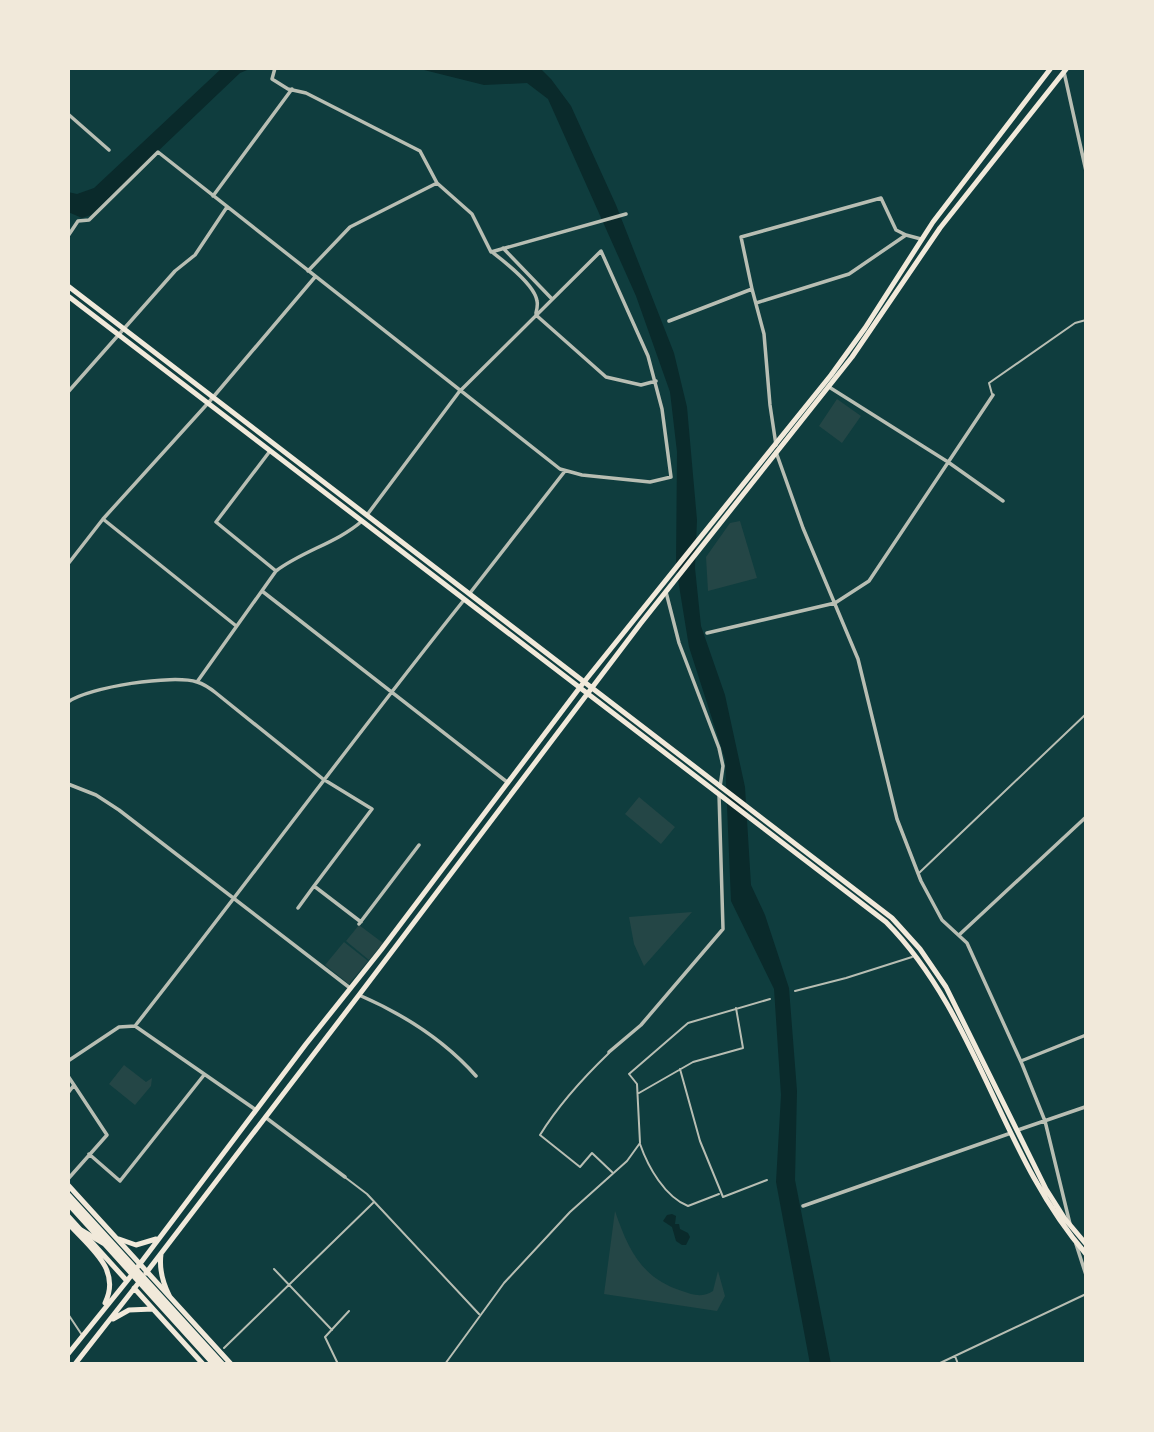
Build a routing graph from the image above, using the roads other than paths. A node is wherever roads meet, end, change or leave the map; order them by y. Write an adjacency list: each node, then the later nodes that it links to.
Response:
1 (275, 68): 4 (street)
2 (1051, 68): 14 (main road)
3 (1065, 70): 7 (street); 29 (main road)
4 (292, 89): 8 (street); 9 (street)
5 (68, 114): 6 (street)
6 (109, 150)
7 (1086, 171)
8 (437, 183): 16 (street); 17 (street)
9 (213, 196): 10 (street); 13 (street)
10 (227, 206): 17 (street); 27 (street)
11 (626, 214): 15 (street)
12 (906, 235): 14 (street); 20 (street); 23 (street)
13 (68, 236)
14 (921, 239): 35 (main road)
15 (503, 248): 16 (street); 22 (street)
16 (491, 251): 24 (street)
17 (308, 271): 18 (street)
18 (315, 277): 31 (street); 33 (street)
19 (68, 286): 27 (main road)
20 (752, 289): 23 (street); 26 (street)
21 (68, 296): 27 (main road)
22 (552, 299): 24 (street); 28 (street)
23 (755, 303): 35 (street)
24 (536, 315): 28 (street); 31 (street)
25 (1086, 320): 32 (lane)
26 (669, 321)
27 (122, 333): 30 (street); 33 (main road); 34 (main road)
28 (656, 381): 39 (street)
29 (829, 387): 37 (main road); 38 (street)
30 (68, 391)
31 (459, 392): 39 (street); 41 (street)
32 (993, 395): 38 (street)
33 (214, 396): 34 (street); 41 (main road)
34 (209, 402): 36 (main road); 42 (street)
35 (776, 444): 37 (street); 54 (main road)
36 (270, 451): 43 (main road); 45 (street)
37 (776, 455): 47 (main road); 50 (street)
38 (948, 463): 40 (street); 50 (street)
39 (565, 471): 48 (street)
40 (1003, 501)
41 (367, 514): 43 (street); 48 (main road)
42 (103, 519): 44 (street); 51 (street)
43 (361, 522): 45 (street); 49 (main road)
44 (68, 564)
45 (276, 571): 46 (street)
46 (262, 591): 51 (street); 57 (street)
47 (666, 592): 55 (main road); 64 (street)
48 (470, 593): 54 (main road)
49 (464, 600): 56 (main road); 57 (street)
50 (835, 603): 52 (street); 68 (street)
51 (235, 625): 53 (street)
52 (707, 633)
53 (197, 682): 59 (street); 61 (street)
54 (584, 682): 55 (main road); 56 (main road)
55 (592, 687): 58 (main road); 64 (main road)
56 (579, 688): 58 (main road); 62 (main road)
57 (392, 692): 61 (street); 62 (street)
58 (587, 694): 65 (main road); 76 (main road)
59 (68, 702)
60 (1086, 715): 68 (lane)
61 (323, 779): 69 (street); 70 (street)
62 (508, 782): 74 (main road)
63 (68, 784): 70 (street)
64 (721, 787): 65 (street); 95 (main road)
65 (719, 795): 73 (main road); 81 (street)
66 (1086, 817): 72 (street)
67 (419, 845): 69 (street)
68 (919, 874): 72 (street)
69 (314, 886): 71 (street)
70 (236, 899): 74 (street); 79 (street)
71 (298, 908)
72 (959, 935): 83 (street)
73 (916, 956): 75 (lane); 95 (main road)
74 (350, 988): 76 (main road); 92 (main road)
75 (795, 991)
76 (359, 995): 87 (street); 93 (main road)
77 (771, 999): 78 (lane)
78 (736, 1008): 84 (lane); 90 (lane)
79 (135, 1026): 82 (street); 85 (street)
80 (1086, 1035): 83 (street)
81 (609, 1052): 98 (lane)
82 (68, 1061)
83 (1021, 1061): 94 (street)
84 (680, 1069): 90 (lane); 103 (lane)
85 (204, 1075): 92 (street); 97 (street)
86 (68, 1076): 88 (street)
87 (476, 1076)
88 (74, 1085): 89 (street); 97 (street)
89 (68, 1093)
90 (638, 1093): 96 (lane)
91 (1086, 1107): 94 (street)
92 (256, 1110): 113 (main road)
93 (265, 1117): 99 (street); 117 (main road)
94 (1045, 1121): 95 (street); 110 (street)
95 (1014, 1132): 107 (street); 110 (main road); 114 (main road)
96 (640, 1143): 98 (lane); 103 (lane)
97 (89, 1154): 100 (street)
98 (613, 1174): 135 (lane)
99 (345, 1177): 105 (lane)
100 (68, 1179)
101 (767, 1180): 103 (lane)
102 (68, 1185): 112 (main road)
103 (720, 1193)
104 (68, 1195): 150 (highway)
105 (374, 1202): 127 (lane); 135 (lane)
106 (68, 1203): 116 (main road); 149 (highway)
107 (803, 1206)
108 (68, 1216): 111 (main road)
109 (68, 1223): 119 (main road)
110 (1071, 1227): 115 (main road)
111 (81, 1230): 116 (main road); 119 (main road); 125 (main road)
112 (114, 1237): 113 (main road); 120 (main road)
113 (159, 1238): 120 (main road)
114 (1075, 1242): 118 (main road); 124 (street)
115 (1086, 1244)
116 (108, 1247): 123 (main road)
117 (162, 1251): 122 (main road); 130 (main road)
118 (1086, 1254)
119 (98, 1257): 134 (main road)
120 (139, 1264): 122 (main road); 123 (main road)
121 (274, 1269): 127 (lane)
122 (146, 1272): 126 (main road); 130 (main road)
123 (132, 1273): 125 (main road); 126 (main road)
124 (1086, 1275)
125 (127, 1281): 128 (main road); 134 (main road)
126 (139, 1281): 128 (main road); 138 (main road)
127 (289, 1286): 139 (lane); 143 (lane)
128 (134, 1289): 131 (main road); 137 (main road)
129 (1086, 1294): 145 (lane)
130 (173, 1301): 151 (main road)
131 (153, 1309): 136 (main road); 137 (main road)
132 (349, 1311): 139 (lane)
133 (68, 1314): 141 (lane)
134 (99, 1315): 141 (main road)
135 (480, 1315): 146 (lane)
136 (165, 1322): 138 (main road); 140 (main road)
137 (103, 1328): 147 (main road)
138 (183, 1329): 142 (main road)
139 (332, 1329): 152 (lane)
140 (177, 1335): 142 (main road); 148 (main road)
141 (82, 1336): 144 (main road)
142 (194, 1342): 149 (main road)
143 (224, 1348)
144 (68, 1354)
145 (954, 1356): 153 (lane); 154 (lane)
146 (445, 1363)
147 (75, 1364)
148 (203, 1364)
149 (213, 1364)
150 (222, 1364)
151 (231, 1364)
152 (338, 1364)
153 (938, 1364)
154 (958, 1364)

